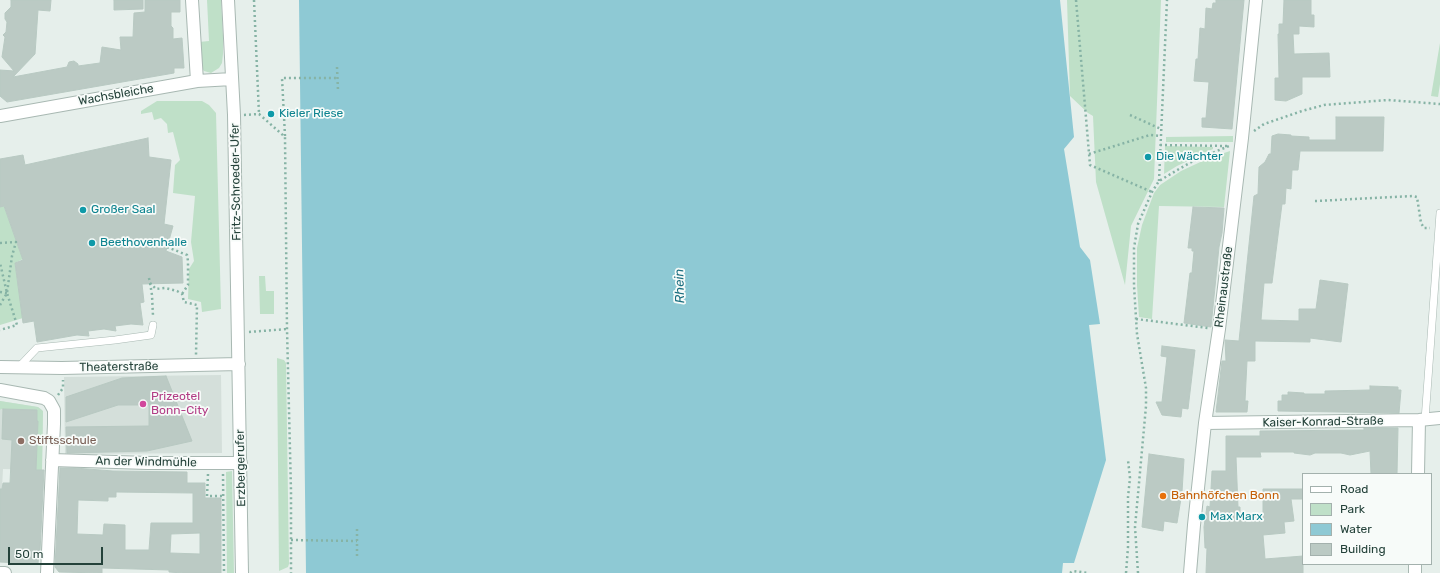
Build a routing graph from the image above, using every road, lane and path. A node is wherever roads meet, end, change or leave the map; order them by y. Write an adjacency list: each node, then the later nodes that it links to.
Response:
1 (192, 0): 10 (street)
2 (228, 0): 9 (street, Fritz-Schroeder-Ufer)
3 (254, 0): 16 (path)
4 (1076, 0): 20 (path)
5 (1167, 0): 15 (path)
6 (1256, 0): 18 (street, Rheinaustraße)
7 (337, 67): 8 (path)
8 (337, 78): 11 (path); 16 (path)
9 (232, 79): 10 (street, Wachsbleiche); 40 (street, Fritz-Schroeder-Ufer)
10 (197, 81): 14 (street, Wachsbleiche)
11 (338, 90)
12 (1440, 104): 18 (path)
13 (1130, 115): 15 (path)
14 (0, 116)
15 (1161, 129): 17 (path)
16 (285, 136): 37 (path)
17 (1161, 136): 19 (path); 20 (path)
18 (1242, 138): 38 (street, Rheinaustraße)
19 (1160, 145): 21 (path); 21 (path)
20 (1089, 154): 22 (path)
21 (1159, 181): 22 (path)
22 (1152, 192): 35 (path)
23 (1315, 201): 25 (path)
24 (1440, 213): 49 (lane)
25 (1424, 228)
26 (0, 243): 32 (path)
27 (167, 247): 33 (path)
28 (0, 263): 32 (path)
29 (149, 278): 30 (path)
30 (150, 283): 33 (path); 36 (path)
31 (0, 292): 32 (path)
32 (6, 293): 34 (path); 39 (path)
33 (182, 294): 41 (path)
34 (0, 305)
35 (1136, 319): 38 (path); 71 (path)
36 (153, 325): 44 (lane)
37 (287, 329): 40 (path); 59 (path)
38 (1219, 329): 50 (street, Rheinaustraße)
39 (0, 330)
40 (239, 333): 42 (street, Fritz-Schroeder-Ufer)
41 (196, 338)
42 (239, 364): 44 (street, Theaterstraße); 53 (street, Erzbergerufer)
43 (0, 367): 44 (street, Theaterstraße)
44 (18, 367)
45 (63, 384): 47 (path)
46 (0, 390): 51 (street)
47 (61, 392)
48 (1440, 418): 49 (street, Kaiser-Konrad-Straße)
49 (1422, 420): 50 (street, Kaiser-Konrad-Straße); 56 (street)
50 (1205, 423): 72 (street, Rheinaustraße)
51 (52, 460): 54 (street, An der Windmühle); 64 (street)
52 (1128, 460): 70 (path)
53 (241, 463): 55 (street, An der Windmühle); 66 (street, Erzbergerufer)
54 (208, 464): 55 (street, An der Windmühle); 57 (path)
55 (222, 464): 57 (path)
56 (1418, 473)
57 (223, 496): 65 (path)
58 (357, 526): 60 (path)
59 (291, 540): 60 (path); 67 (path)
60 (357, 541): 61 (path)
61 (357, 556)
62 (0, 573): 63 (street)
63 (5, 573)
64 (47, 573)
65 (224, 573)
66 (242, 573)
67 (291, 573)
68 (1070, 573): 69 (path)
69 (1089, 573)
70 (1126, 573)
71 (1138, 573)
72 (1190, 573)

